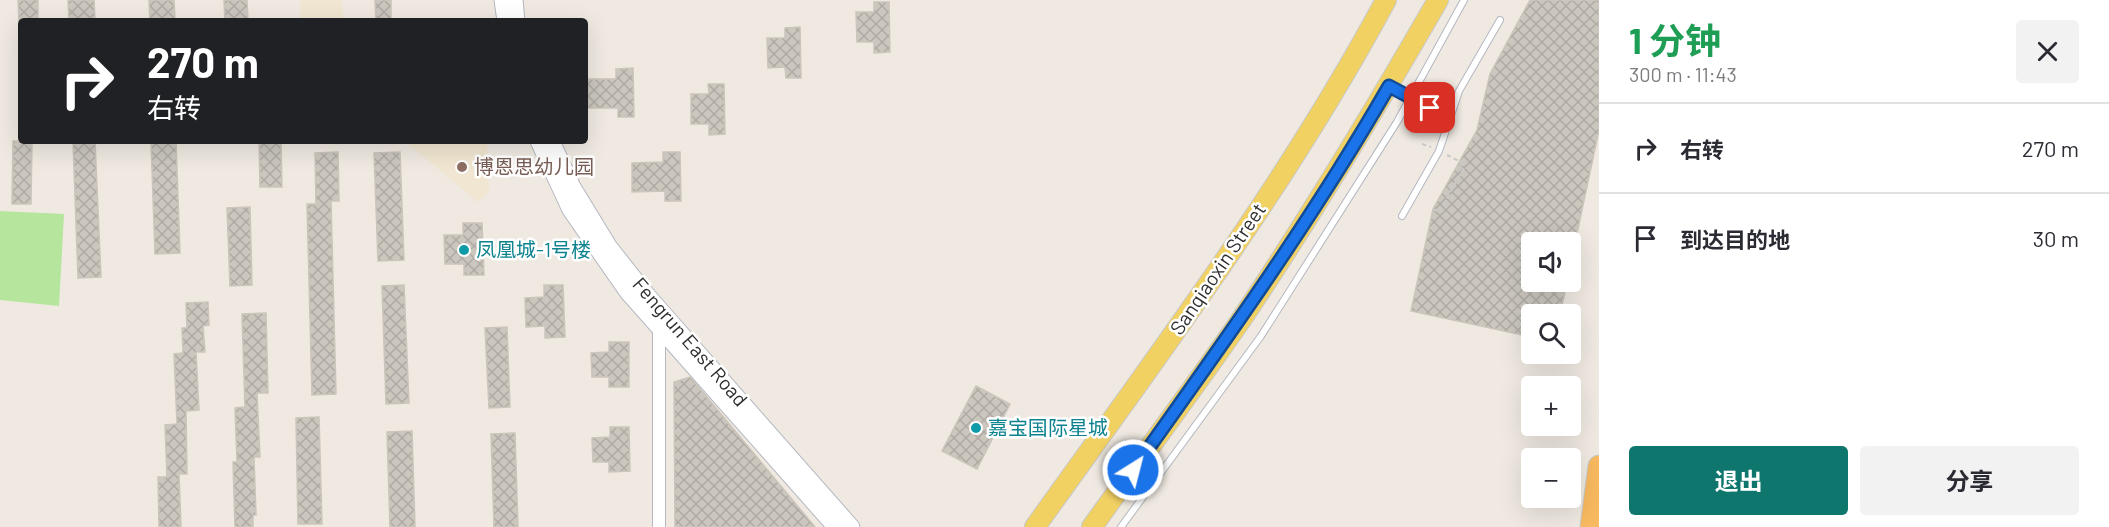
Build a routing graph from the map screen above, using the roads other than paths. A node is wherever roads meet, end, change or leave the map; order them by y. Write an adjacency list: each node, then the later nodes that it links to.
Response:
1 (502, 0): 7 (street)
2 (515, 0): 8 (street)
3 (1376, 0): 10 (street)
4 (1386, 0): 10 (main road, Sanqiaoxin Street)
5 (1438, 0): 11 (main road)
6 (1464, 0): 12 (lane)
7 (505, 18)
8 (517, 18)
9 (1500, 20): 13 (lane)
10 (1373, 24): 22 (main road, Sanqiaoxin Street)
11 (1389, 86): 12 (lane); 23 (main road)
12 (1410, 98): 13 (lane); 24 (lane)
13 (1449, 118): 16 (lane)
14 (539, 144): 17 (street, Fengrun East Road)
15 (553, 144): 21 (street, Fengrun East Road)
16 (1402, 216)
17 (660, 328): 19 (street); 20 (street, Fengrun East Road)
18 (1599, 466): 25 (highway)
19 (660, 527)
20 (835, 527)
21 (852, 527)
22 (1035, 527)
23 (1092, 527)
24 (1121, 527)
25 (1591, 527)

